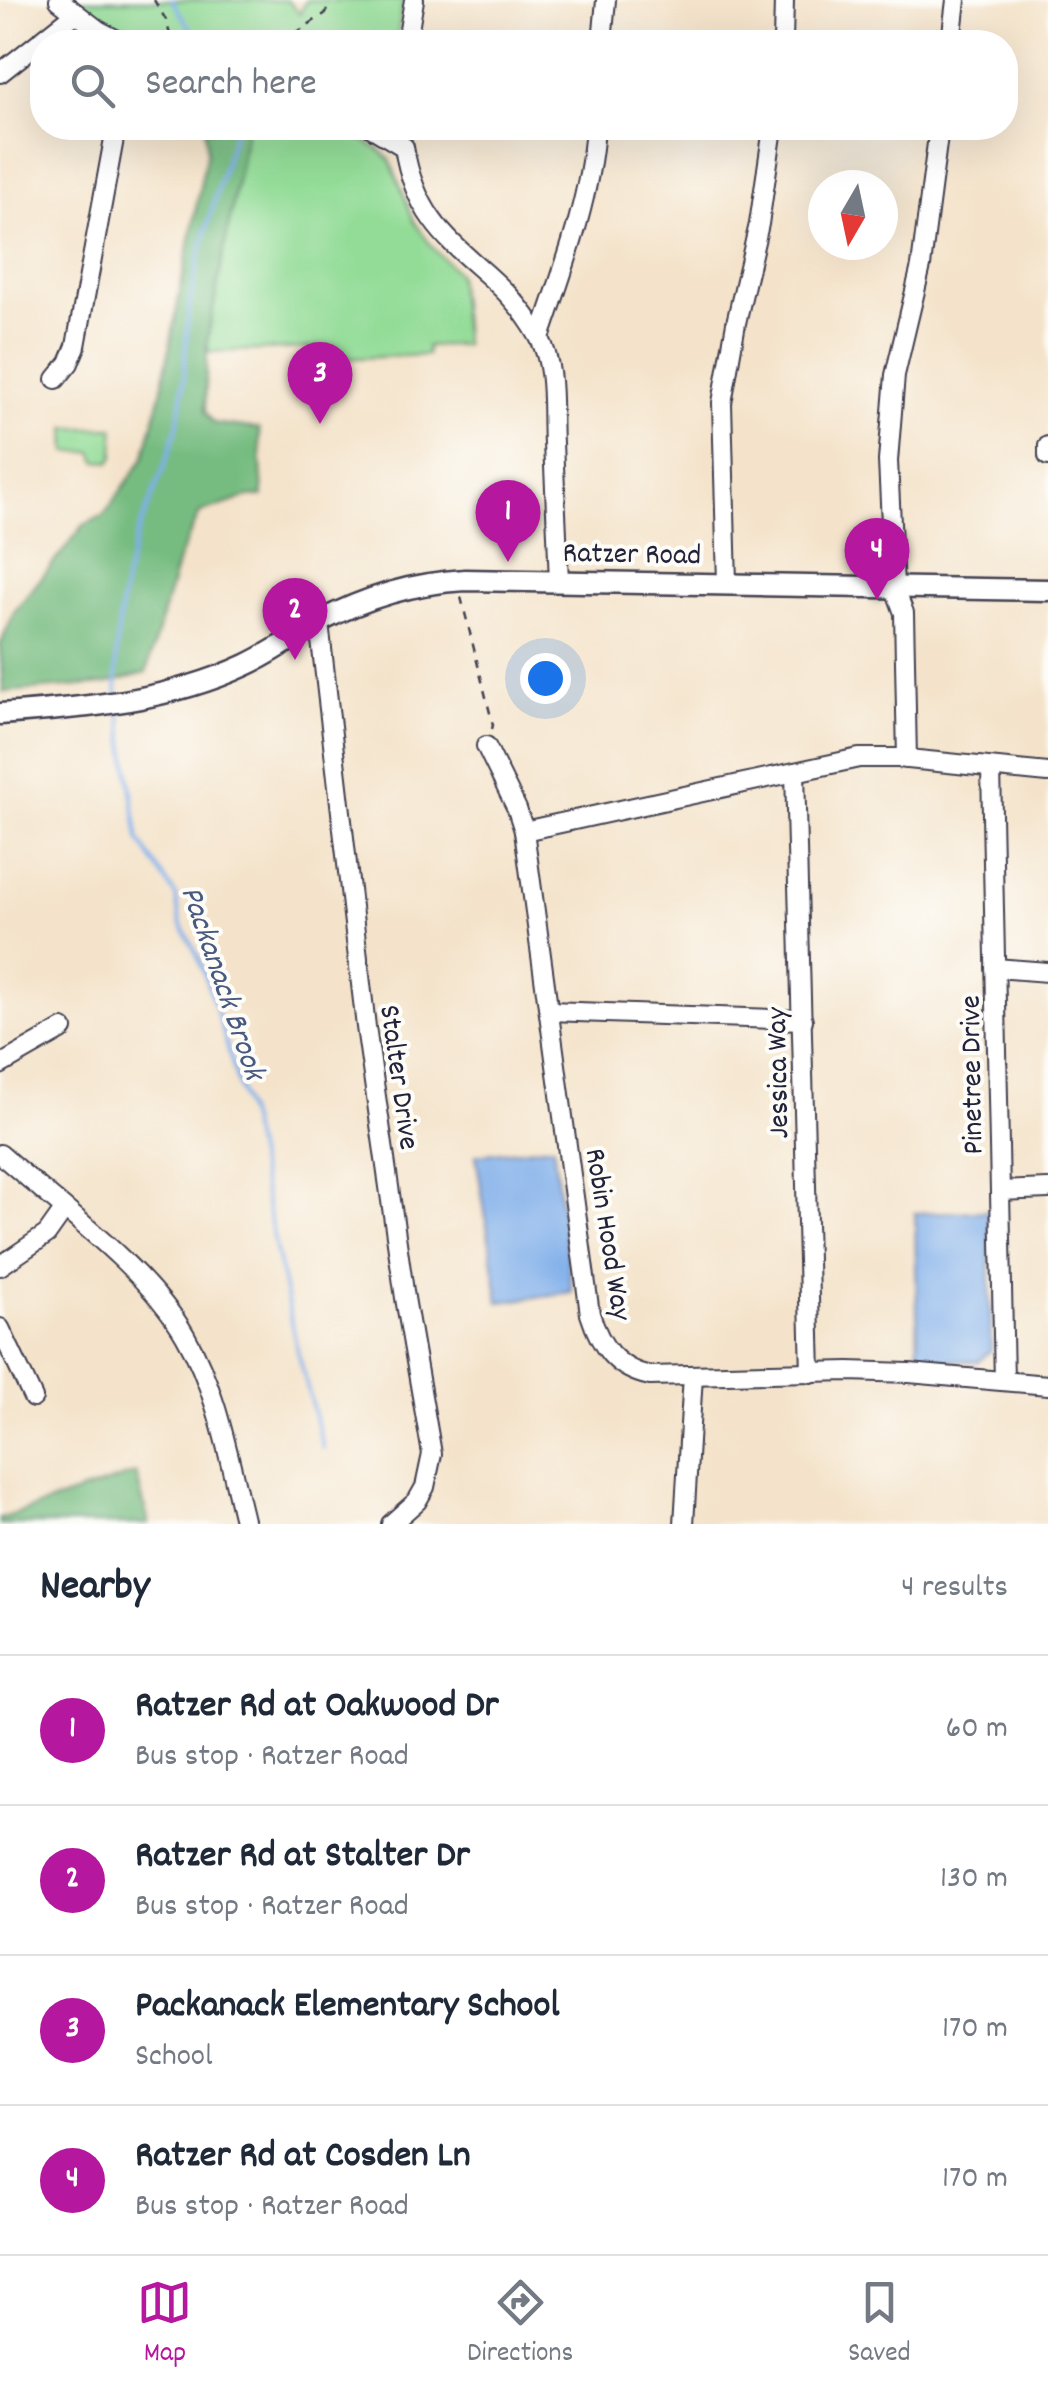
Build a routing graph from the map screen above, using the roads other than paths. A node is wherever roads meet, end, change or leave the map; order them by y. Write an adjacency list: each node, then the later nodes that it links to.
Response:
1 (59, 0): 6 (street)
2 (414, 0): 9 (street)
3 (606, 0): 10 (street)
4 (784, 0): 11 (street)
5 (956, 0): 12 (street)
6 (75, 14): 7 (street); 8 (street)
7 (55, 30)
8 (101, 30)
9 (410, 30)
10 (603, 30)
11 (783, 30)
12 (952, 30)
13 (30, 49): 14 (street)
14 (0, 73)
15 (114, 140): 23 (street)
16 (392, 140): 21 (street)
17 (404, 140): 21 (street)
18 (594, 140): 22 (street)
19 (771, 140): 27 (street)
20 (937, 140): 28 (street)
21 (404, 147): 22 (street)
22 (540, 338): 26 (street)
23 (56, 379)
24 (1048, 446): 25 (street)
25 (1048, 456)
26 (559, 581): 27 (main road, Ratzer Road); 30 (main road, Ratzer Road)
27 (727, 583): 28 (main road, Ratzer Road)
28 (894, 586): 29 (main road, Ratzer Road); 33 (street)
29 (1048, 590)
30 (319, 622): 31 (main road, Ratzer Road); 56 (street, Stalter Drive)
31 (0, 714)
32 (486, 746): 37 (street, Robin Hood Way)
33 (908, 759): 34 (street); 35 (street)
34 (991, 768): 36 (street); 38 (street, Pinetree Drive)
35 (795, 772): 37 (street); 41 (street, Jessica Way)
36 (1048, 773)
37 (524, 831): 40 (street, Robin Hood Way)
38 (996, 968): 39 (street); 46 (street, Pinetree Drive)
39 (1048, 972)
40 (548, 1011): 41 (street); 51 (street, Robin Hood Way)
41 (802, 1020): 50 (street, Jessica Way)
42 (63, 1029): 43 (street)
43 (0, 1066)
44 (0, 1154): 47 (street)
45 (1048, 1189): 46 (street)
46 (1000, 1191): 52 (street, Pinetree Drive)
47 (64, 1210): 48 (street); 55 (street)
48 (0, 1266)
49 (0, 1328): 54 (street)
50 (811, 1372): 51 (street, Robin Hood Way); 52 (street, Robin Hood Way)
51 (693, 1374): 57 (street)
52 (1004, 1381): 53 (street, Robin Hood Way)
53 (1048, 1385)
54 (33, 1398)
55 (245, 1524)
56 (392, 1524)
57 (684, 1524)

